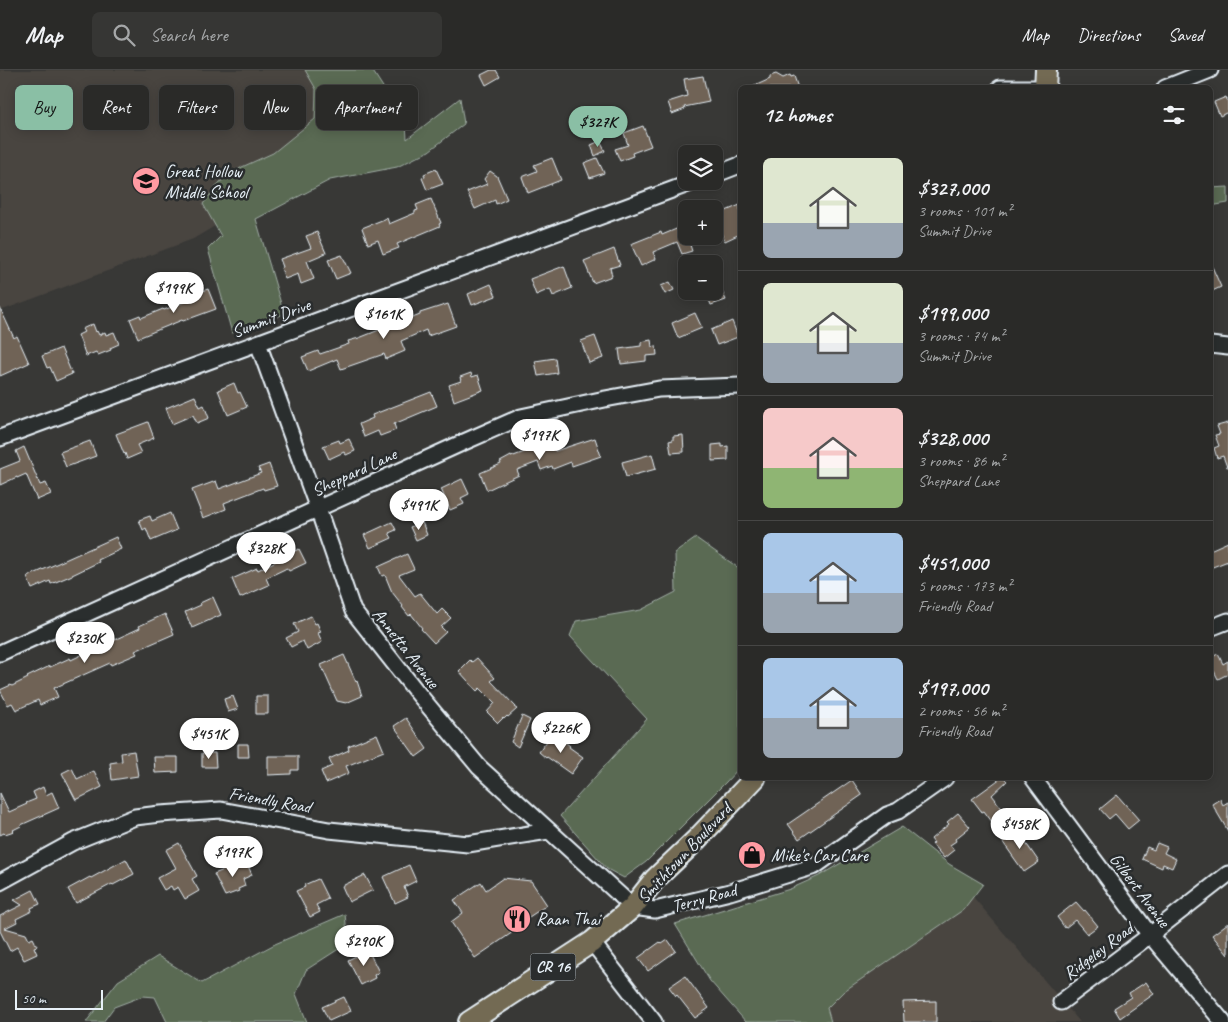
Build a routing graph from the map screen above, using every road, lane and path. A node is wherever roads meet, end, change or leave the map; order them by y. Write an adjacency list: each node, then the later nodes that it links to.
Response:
1 (1046, 70): 3 (main road)
2 (1210, 70): 4 (street)
3 (1045, 85)
4 (1172, 85)
5 (738, 166): 6 (street)
6 (723, 172)
7 (678, 188): 8 (street, Summit Drive)
8 (258, 343): 12 (street, Summit Drive); 13 (street, Annetta Avenue)
9 (1213, 345): 10 (street)
10 (1228, 347)
11 (738, 386): 13 (street, Sheppard Lane)
12 (0, 438)
13 (318, 509): 16 (street, Sheppard Lane); 20 (street, Annetta Avenue)
14 (1228, 621): 15 (street)
15 (1213, 627)
16 (0, 653)
17 (753, 780): 23 (main road, Smithtown Boulevard / CR 16)
18 (942, 780): 23 (street, Terry Road)
19 (1034, 780): 24 (street, Gilbert Avenue)
20 (548, 831): 22 (street, Friendly Road); 23 (street, Annetta Avenue)
21 (1228, 874): 24 (street, Ridgeley Road)
22 (0, 882)
23 (633, 907): 25 (main road, CR 16)
24 (1150, 935): 26 (street, Ridgeley Road); 29 (street, Gilbert Avenue)
25 (592, 942): 27 (main road, CR 16); 28 (street)
26 (1061, 1002)
27 (478, 1019)
28 (654, 1022)
29 (1223, 1022)

